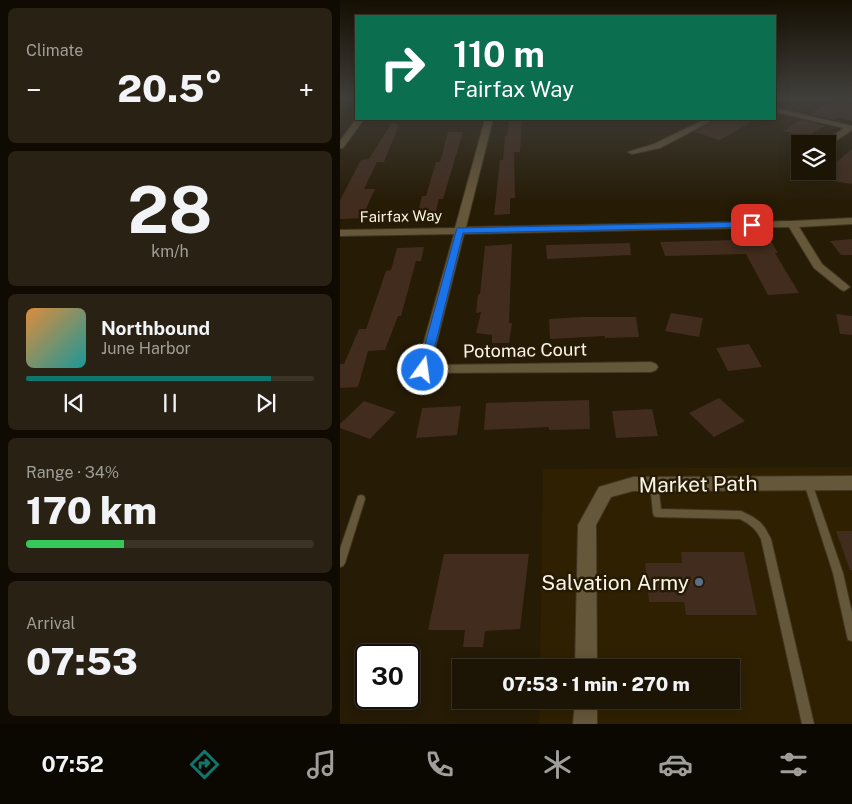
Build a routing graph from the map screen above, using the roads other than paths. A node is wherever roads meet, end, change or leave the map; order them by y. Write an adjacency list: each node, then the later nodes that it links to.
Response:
1 (350, 133): 4 (street)
2 (485, 133): 8 (street)
3 (683, 133): 5 (street)
4 (340, 146)
5 (632, 152)
6 (852, 221): 7 (street, Fairfax Way)
7 (792, 224): 8 (street, Fairfax Way); 10 (street)
8 (460, 230): 9 (street, Fairfax Way); 11 (street, Potomac Court)
9 (340, 233)
10 (844, 287)
11 (651, 367)
12 (808, 483): 13 (street, Market Path); 14 (street, Market Path); 17 (lane)
13 (852, 483)
14 (654, 484): 18 (street, Market Path); 21 (lane)
15 (361, 499): 16 (lane)
16 (340, 563)
17 (852, 636)
18 (586, 659)
19 (586, 709): 20 (street)
20 (585, 724)
21 (808, 724)

